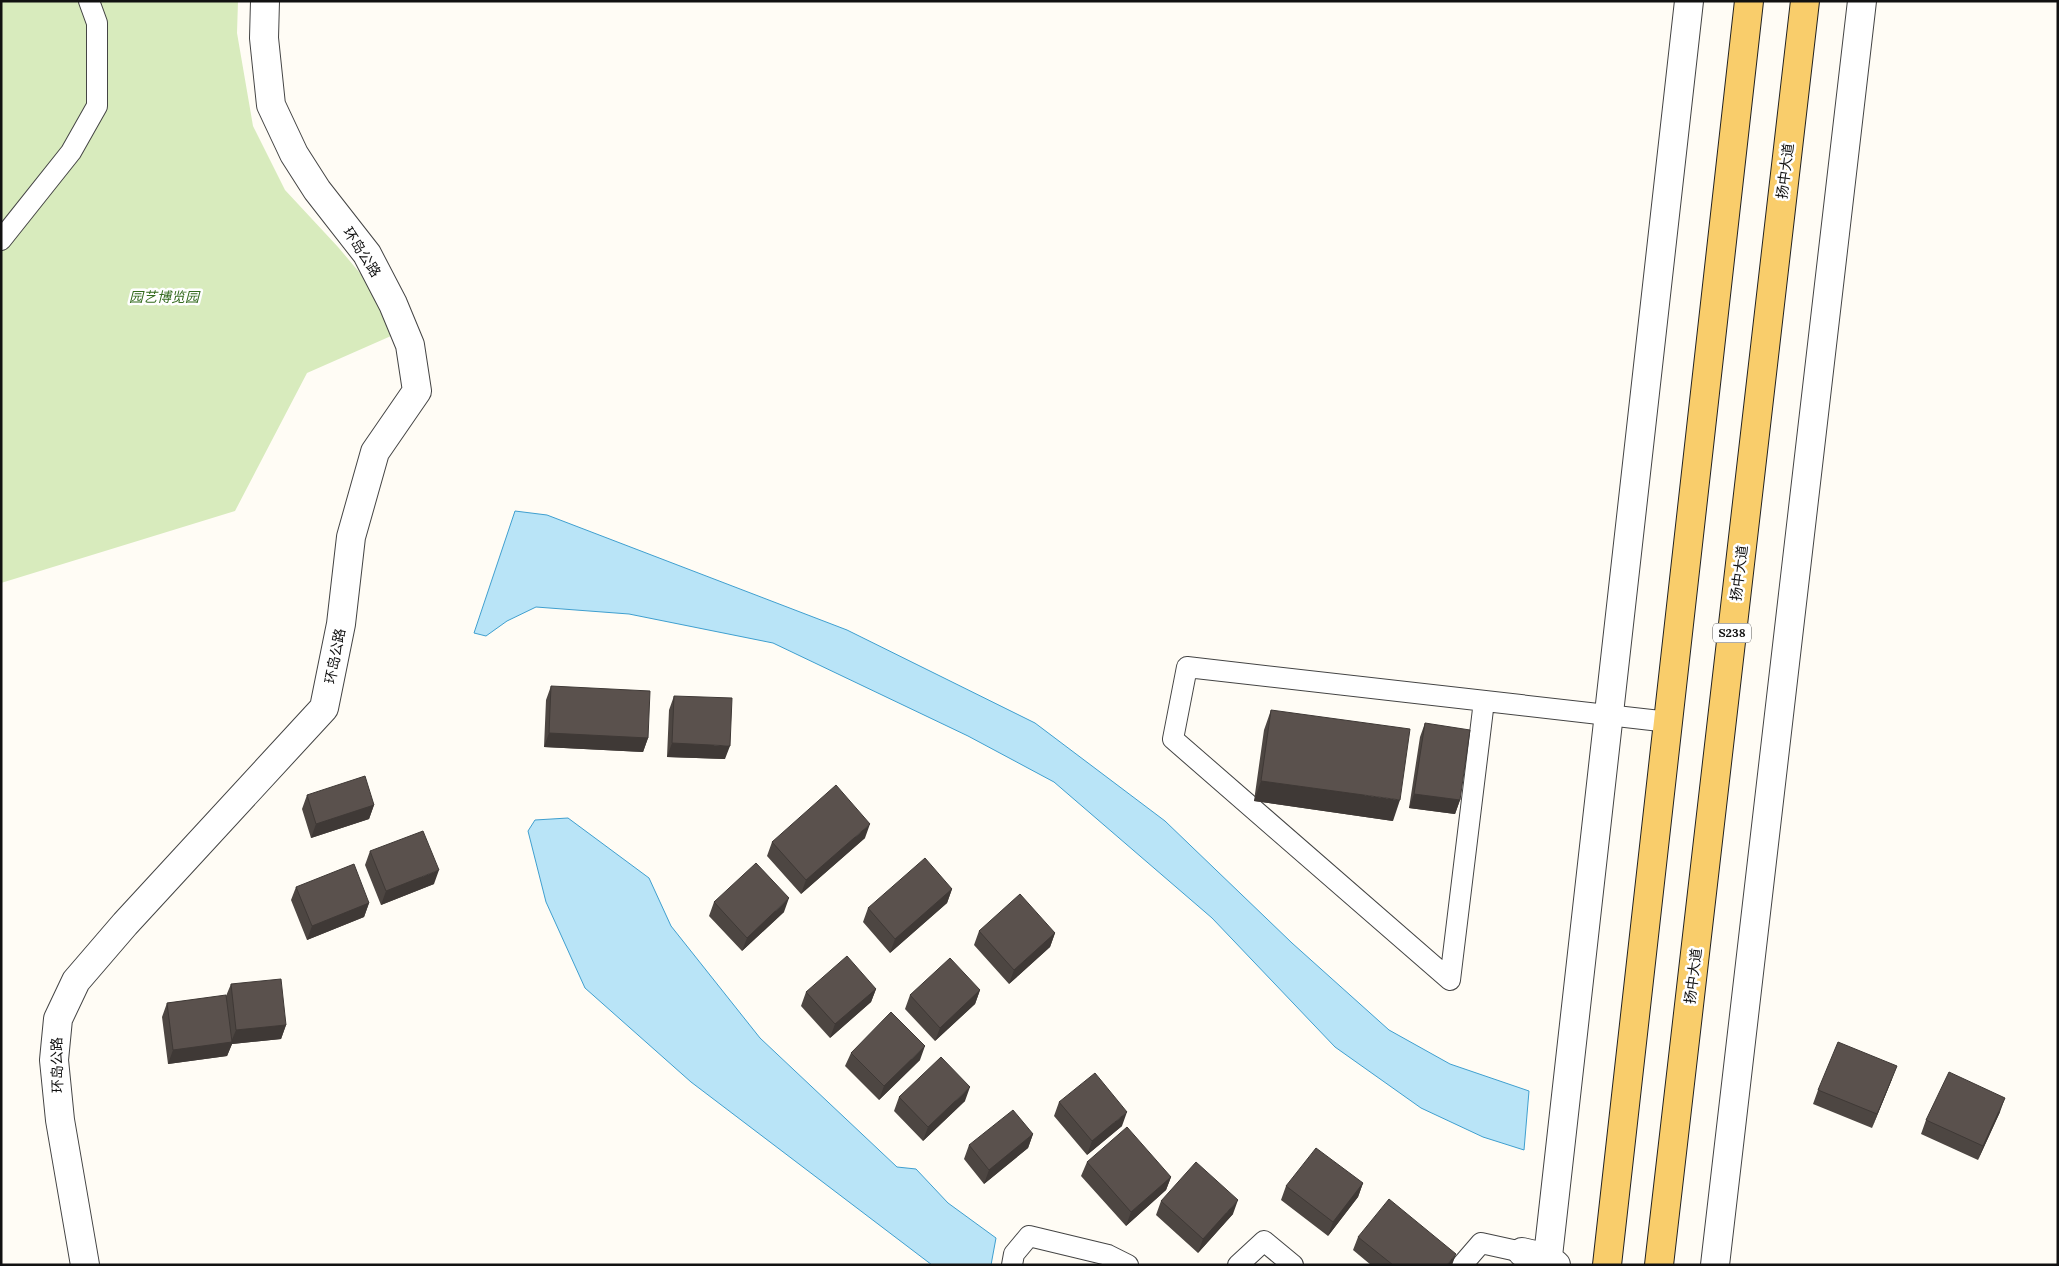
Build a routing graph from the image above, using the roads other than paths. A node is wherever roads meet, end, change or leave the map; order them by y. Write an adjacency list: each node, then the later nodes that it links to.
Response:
1 (89, 1): 7 (lane)
2 (265, 1): 13 (street, 环岛公路)
3 (1689, 1): 9 (street)
4 (1749, 1): 10 (main road)
5 (1805, 1): 20 (main road, 扬中大道 / S238)
6 (1862, 1): 21 (street)
7 (4, 237)
8 (1484, 701): 8 (lane); 9 (lane)
9 (1608, 715): 10 (lane); 12 (street)
10 (1668, 722): 19 (main road)
11 (1522, 1252): 12 (street); 18 (lane)
12 (1550, 1262)
13 (85, 1265)
14 (1012, 1265): 15 (lane)
15 (1128, 1265)
16 (1238, 1265): 17 (lane)
17 (1293, 1265)
18 (1462, 1265)
19 (1607, 1265)
20 (1659, 1265)
21 (1715, 1265)

